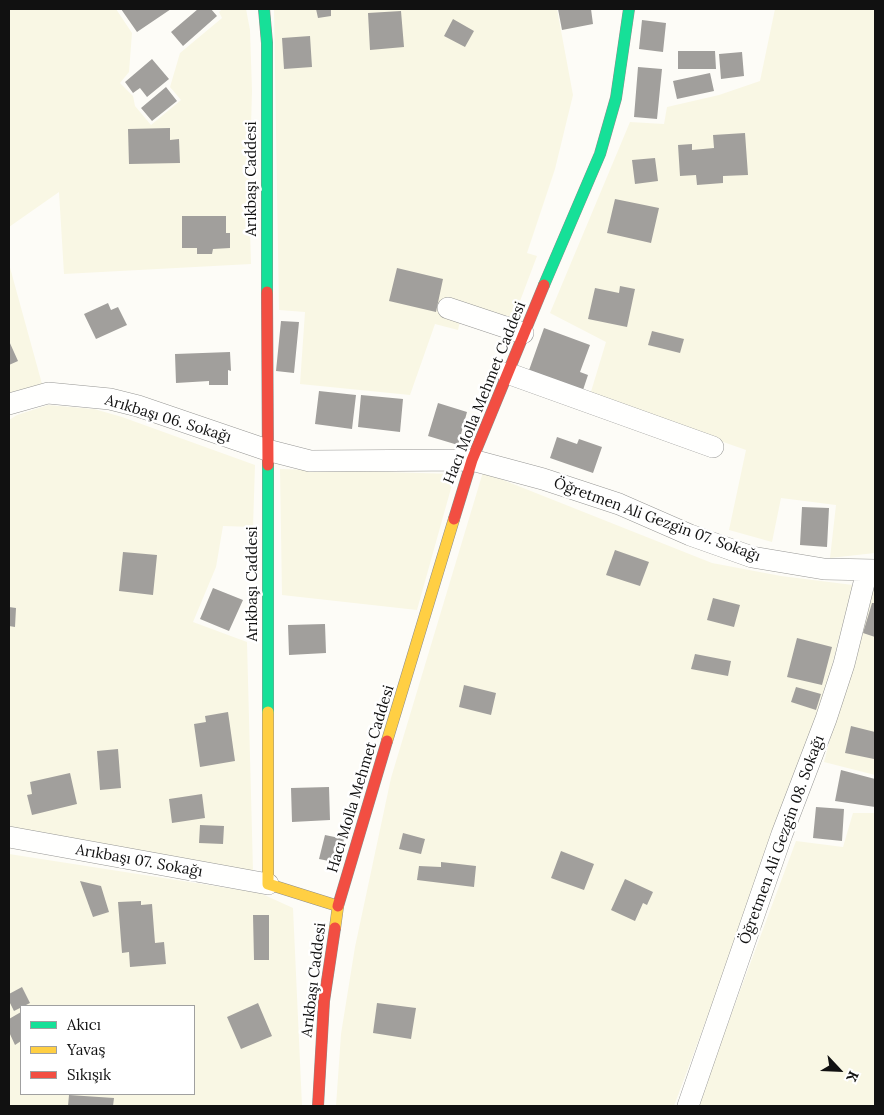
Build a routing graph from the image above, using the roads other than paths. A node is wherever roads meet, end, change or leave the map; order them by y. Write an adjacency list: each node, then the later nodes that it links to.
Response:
1 (264, 9): 8 (street, Arıkbaşı Caddesi)
2 (629, 9): 4 (street, Hacı Molla Mehmet Caddesi)
3 (448, 308): 4 (street)
4 (523, 333): 5 (street, Hacı Molla Mehmet Caddesi)
5 (507, 373): 7 (street); 9 (street, Hacı Molla Mehmet Caddesi)
6 (9, 404): 8 (street, Arıkbaşı 06. Sokağı)
7 (713, 447)
8 (267, 450): 9 (street, Arıkbaşı 06. Sokağı); 12 (street, Arıkbaşı Caddesi)
9 (472, 460): 10 (street, Öğretmen Ali Gezgin 07. Sokağı); 13 (street, Hacı Molla Mehmet Caddesi)
10 (871, 570): 15 (street, Öğretmen Ali Gezgin 08. Sokağı)
11 (9, 838): 12 (street, Arıkbaşı 07. Sokağı)
12 (268, 884): 13 (street, Arıkbaşı Caddesi)
13 (338, 906): 14 (street, Arıkbaşı Caddesi)
14 (318, 1106)
15 (688, 1106)

